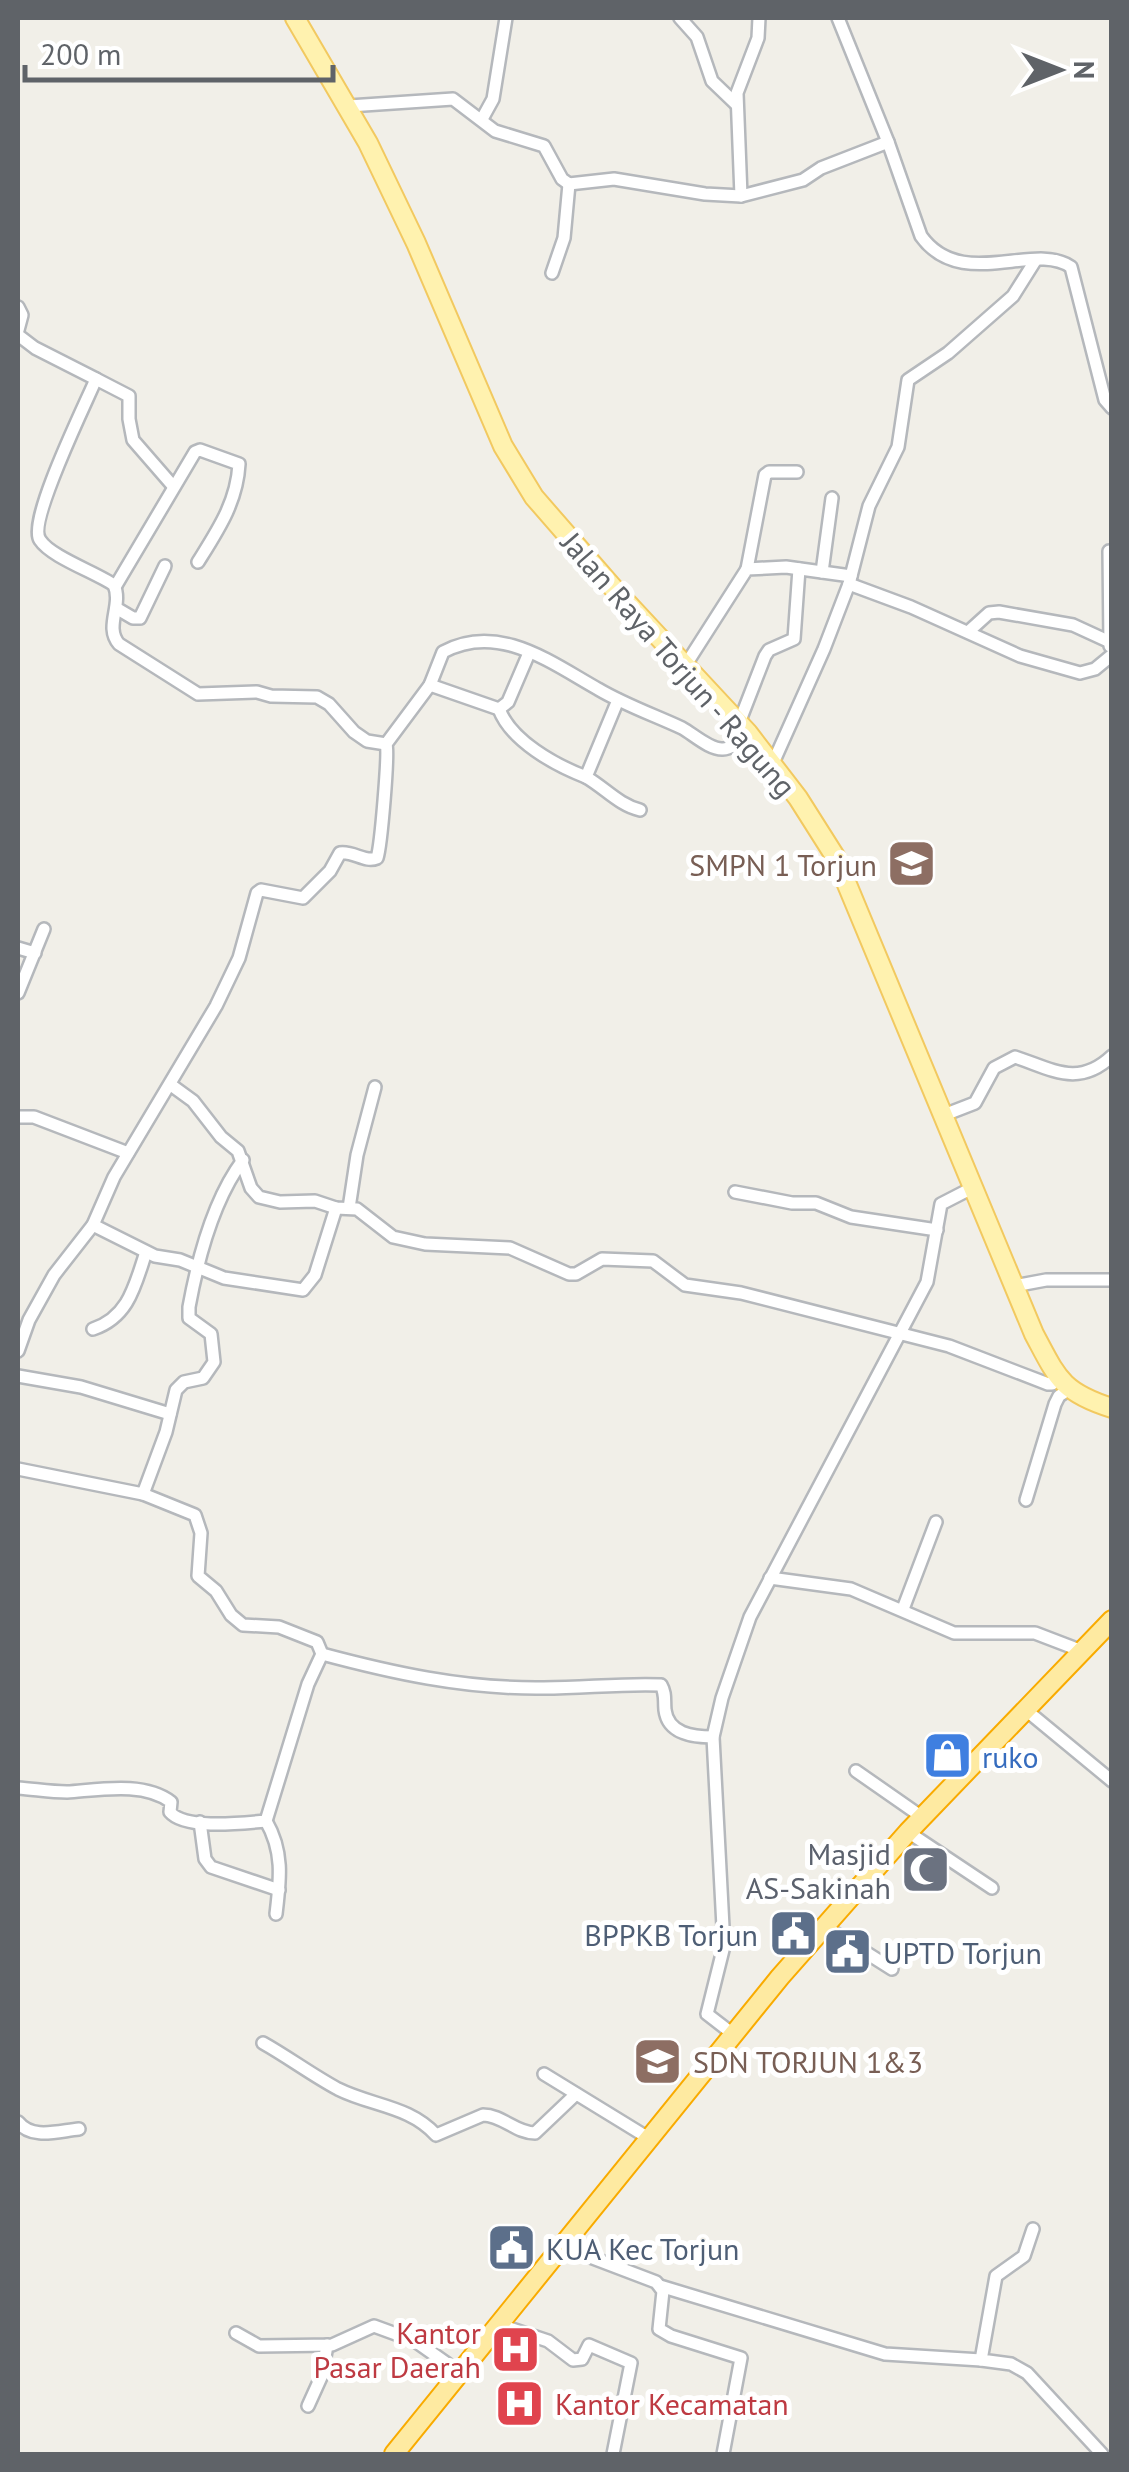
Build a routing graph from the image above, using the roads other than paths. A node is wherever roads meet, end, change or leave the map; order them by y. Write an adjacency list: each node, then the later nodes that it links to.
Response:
1 (295, 18): 7 (main road, Jalan Raya Torjun - Ragung)
2 (506, 18): 8 (street)
3 (680, 18): 6 (street)
4 (759, 18): 6 (street)
5 (838, 18): 9 (street)
6 (736, 104): 11 (street)
7 (349, 106): 8 (street); 33 (main road, Jalan Raya Torjun - Ragung)
8 (482, 120): 10 (street)
9 (884, 142): 11 (street); 12 (street)
10 (569, 184): 11 (street); 13 (street)
11 (741, 196)
12 (1035, 261): 17 (street); 27 (street)
13 (552, 273)
14 (18, 307): 15 (street)
15 (18, 333): 16 (street)
16 (96, 378): 19 (street); 28 (street)
17 (1112, 408)
18 (797, 472): 24 (street)
19 (173, 486): 22 (street); 28 (street)
20 (832, 498): 26 (street)
21 (1110, 550): 31 (street)
22 (198, 562)
23 (165, 566): 29 (street)
24 (747, 568): 25 (street); 33 (street)
25 (799, 569): 26 (street); 37 (street)
26 (822, 572): 27 (street)
27 (850, 580): 30 (street); 39 (street)
28 (115, 588): 29 (street)
29 (116, 608): 38 (street)
30 (968, 632): 31 (street); 31 (street)
31 (1110, 650)
32 (530, 653): 34 (street); 35 (street); 36 (street)
33 (685, 666): 37 (main road, Jalan Raya Torjun - Ragung)
34 (430, 685): 36 (street); 38 (street)
35 (618, 700): 37 (street); 40 (street)
36 (499, 709): 40 (street)
37 (744, 728): 39 (main road, Jalan Raya Torjun - Ragung)
38 (386, 744): 47 (street)
39 (772, 763): 49 (main road, Jalan Raya Torjun - Ragung)
40 (586, 777): 41 (street)
41 (640, 810)
42 (44, 929): 44 (street)
43 (18, 948): 44 (street)
44 (35, 953): 45 (street)
45 (18, 993)
46 (1112, 1056): 49 (street)
47 (171, 1085): 51 (street); 52 (street)
48 (375, 1087): 55 (street)
49 (944, 1115): 53 (main road, Jalan Raya Torjun - Ragung)
50 (18, 1117): 51 (street)
51 (128, 1152): 56 (street)
52 (243, 1160): 55 (street); 59 (street)
53 (974, 1187): 57 (street); 61 (main road, Jalan Raya Torjun - Ragung)
54 (735, 1192): 57 (street)
55 (342, 1208): 59 (street); 64 (street)
56 (93, 1225): 58 (street); 62 (street)
57 (936, 1230): 64 (street)
58 (146, 1252): 59 (street); 63 (street)
59 (198, 1266): 69 (street)
60 (1112, 1280): 61 (street)
61 (1014, 1286): 67 (main road, Jalan Raya Torjun - Ragung)
62 (23, 1318): 65 (street)
63 (94, 1330)
64 (900, 1334): 67 (street); 74 (street)
65 (18, 1350)
66 (18, 1376): 69 (street)
67 (1062, 1382): 68 (main road); 72 (street)
68 (1112, 1408)
69 (170, 1414): 71 (street)
70 (18, 1469): 71 (street)
71 (143, 1494): 78 (street)
72 (1026, 1500)
73 (936, 1522): 75 (street)
74 (770, 1578): 75 (street); 80 (street)
75 (904, 1609): 77 (street)
76 (1112, 1620): 77 (highway)
77 (1082, 1652): 79 (highway)
78 (322, 1654): 80 (street); 86 (street)
79 (1026, 1710): 82 (street); 84 (highway)
80 (713, 1737): 93 (street)
81 (856, 1771): 84 (street)
82 (1112, 1781)
83 (18, 1788): 85 (street)
84 (922, 1817): 87 (highway)
85 (200, 1822): 86 (street); 89 (street)
86 (266, 1822): 89 (street)
87 (908, 1832): 88 (street); 91 (highway)
88 (992, 1888)
89 (279, 1890): 90 (street)
90 (276, 1914)
91 (824, 1926): 92 (street); 93 (highway)
92 (892, 1969)
93 (732, 2034): 99 (highway)
94 (263, 2043): 96 (street)
95 (544, 2074): 96 (street)
96 (576, 2094): 99 (street)
97 (18, 2122): 98 (street)
98 (79, 2129)
99 (650, 2139): 101 (highway)
100 (1033, 2229): 106 (street)
101 (564, 2247): 102 (street); 103 (highway)
102 (660, 2286): 106 (street); 111 (street)
103 (500, 2325): 107 (highway); 110 (street)
104 (236, 2332): 105 (street)
105 (326, 2346): 107 (street); 108 (street)
106 (981, 2360): 112 (street)
107 (459, 2372): 109 (highway)
108 (308, 2406)
109 (394, 2454)
110 (613, 2454)
111 (723, 2454)
112 (1102, 2454)

